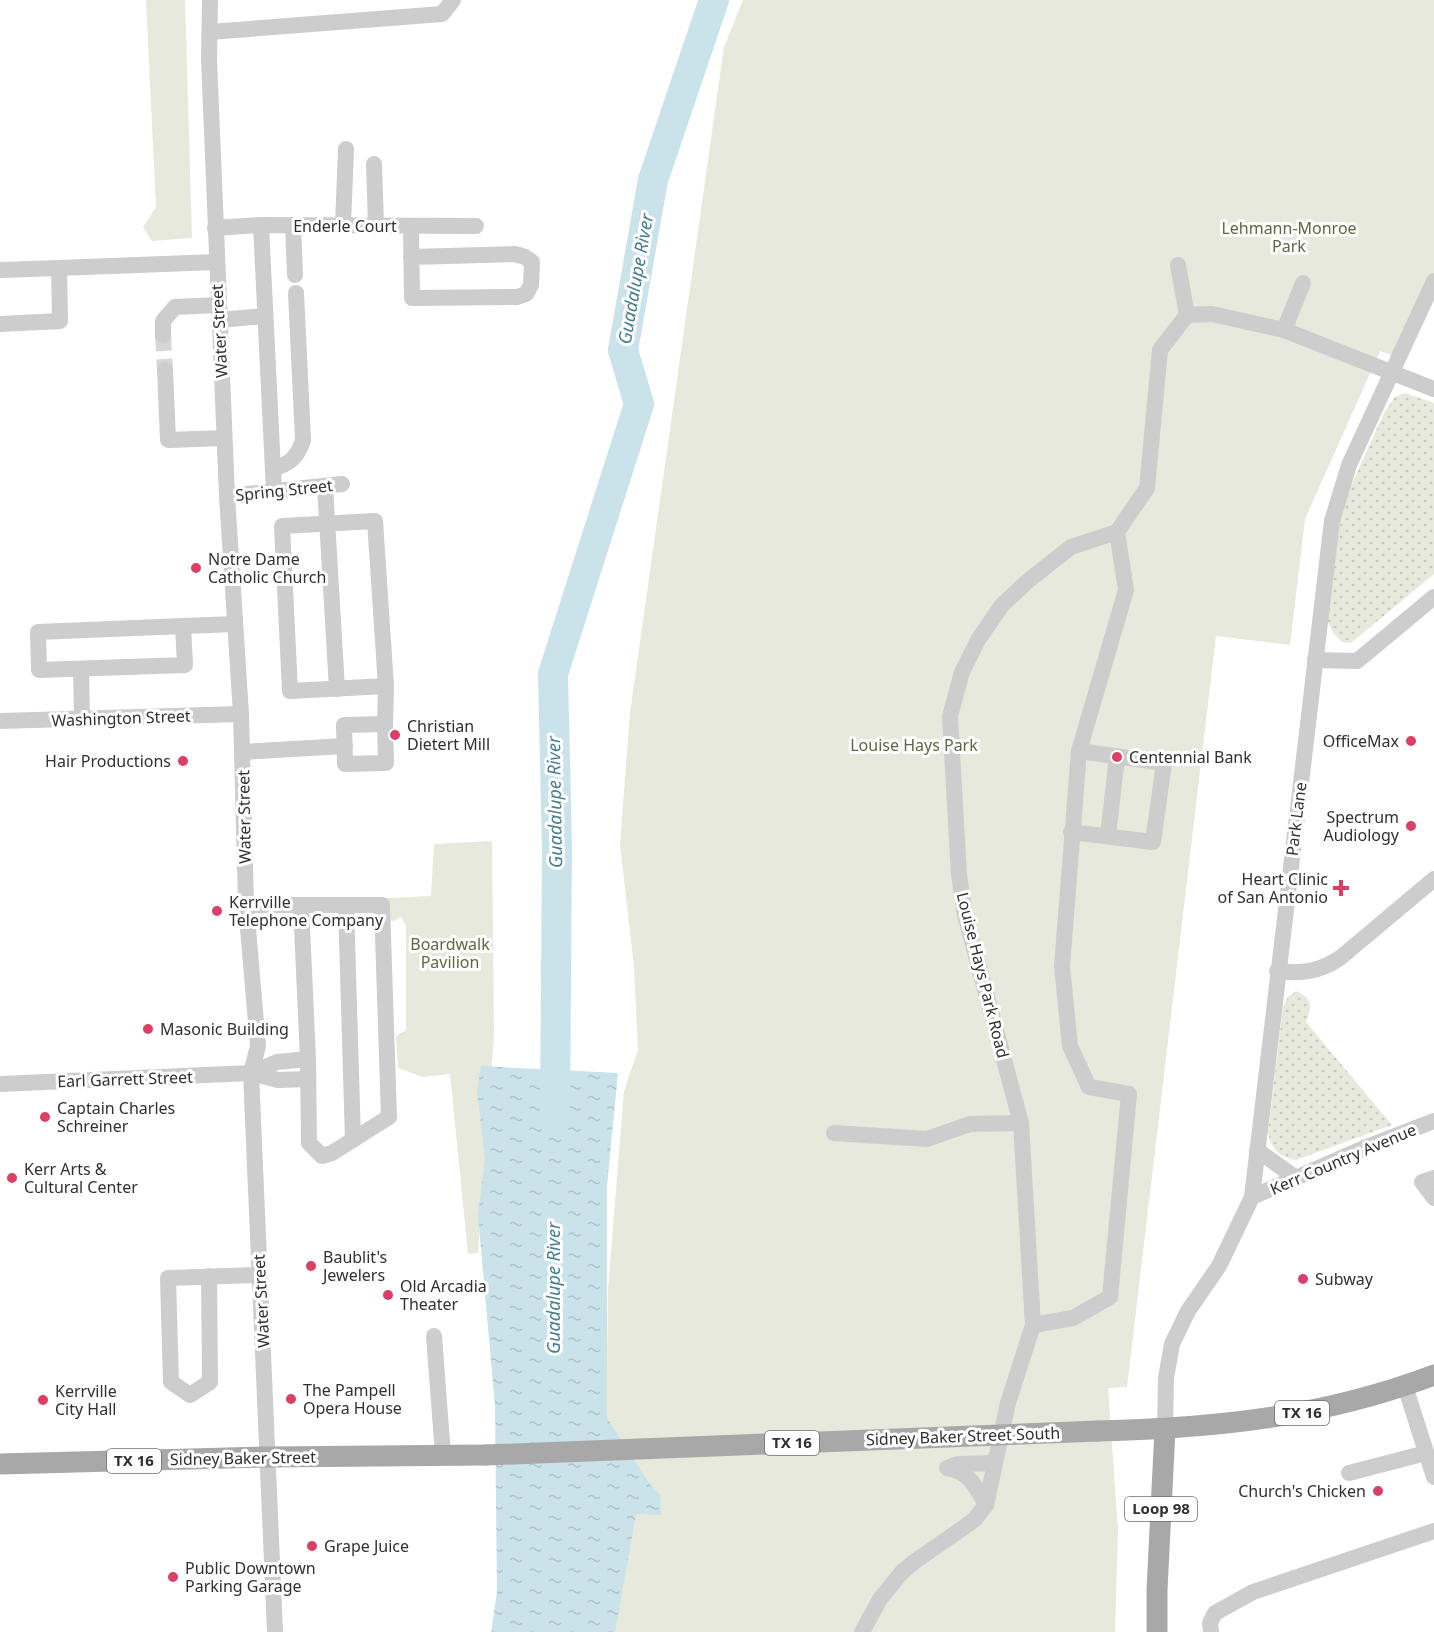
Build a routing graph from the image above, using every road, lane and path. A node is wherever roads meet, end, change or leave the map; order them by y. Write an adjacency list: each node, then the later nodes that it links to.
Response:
1 (210, 0): 3 (street, Water Street)
2 (453, 0): 3 (street)
3 (210, 32): 12 (street, Water Street)
4 (346, 149): 8 (street)
5 (374, 164): 9 (street)
6 (261, 225): 7 (street, Enderle Court); 12 (street, Enderle Court); 24 (street)
7 (293, 225): 8 (street, Enderle Court); 18 (street)
8 (343, 225): 9 (street, Enderle Court)
9 (376, 226): 10 (street, Enderle Court)
10 (411, 226): 11 (street, Enderle Court); 13 (street)
11 (476, 226)
12 (215, 228): 14 (street, Water Street)
13 (411, 256): 13 (street)
14 (216, 262): 16 (street); 22 (street, Water Street)
15 (1178, 265): 23 (street)
16 (59, 268): 17 (street); 25 (street)
17 (0, 270)
18 (295, 275)
19 (1434, 281): 29 (street, Park Lane)
20 (1303, 284): 26 (street)
21 (296, 293): 32 (street)
22 (219, 313): 24 (street); 27 (street); 31 (street, Water Street)
23 (1187, 315): 26 (street); 38 (street)
24 (265, 316): 32 (street)
25 (0, 324)
26 (1284, 330): 29 (street)
27 (163, 335)
28 (165, 370): 31 (street)
29 (1390, 374): 30 (street); 42 (street, Park Lane)
30 (1434, 389)
31 (224, 438): 36 (street, Water Street)
32 (273, 468): 35 (street)
33 (342, 484): 34 (street, Spring Street)
34 (324, 486): 35 (street, Spring Street); 37 (street)
35 (274, 491): 36 (street, Spring Street)
36 (226, 496): 40 (street, Water Street)
37 (327, 524): 44 (street); 45 (street); 45 (street)
38 (1117, 532): 51 (street); 66 (street, Louise Hays Park Road)
39 (1434, 597): 42 (street)
40 (235, 624): 41 (street); 46 (street, Water Street)
41 (183, 626): 43 (street); 43 (street)
42 (1315, 660): 60 (street, Park Lane)
43 (81, 669): 47 (street)
44 (386, 686): 45 (street); 49 (street)
45 (337, 689)
46 (241, 714): 47 (street, Washington Street); 52 (street, Water Street)
47 (82, 719): 48 (street, Washington Street)
48 (0, 721)
49 (385, 724): 50 (street); 50 (street)
50 (345, 746): 52 (street)
51 (1079, 751): 53 (street); 54 (street)
52 (242, 752): 57 (street, Water Street)
53 (1117, 757): 55 (street); 55 (street)
54 (1071, 832): 55 (street); 76 (street)
55 (1108, 836)
56 (1434, 879): 60 (street)
57 (246, 905): 58 (street); 62 (street, Water Street)
58 (301, 905): 59 (street); 61 (street)
59 (346, 905): 68 (street); 68 (street)
60 (1277, 971): 69 (street, Park Lane)
61 (308, 1059): 62 (street); 63 (street)
62 (250, 1073): 63 (street); 64 (street, Earl Garrett Street); 74 (street, Water Street)
63 (308, 1078): 68 (street)
64 (0, 1084)
65 (1434, 1121): 70 (street, Kerr Country Avenue)
66 (1021, 1123): 67 (street); 76 (street, Louise Hays Park Road)
67 (834, 1133)
68 (353, 1140)
69 (1257, 1150): 70 (street); 72 (street, Park Lane)
70 (1296, 1178): 72 (street, Kerr Country Avenue)
71 (1434, 1178): 73 (street)
72 (1252, 1197): 80 (street, Park Lane)
73 (1434, 1198)
74 (260, 1275): 75 (street); 84 (street, Water Street)
75 (209, 1276): 75 (street)
76 (1033, 1325): 85 (street, Louise Hays Park Road)
77 (434, 1336): 82 (street)
78 (1434, 1375): 79 (main road, Sidney Baker Street South / TX 16)
79 (1406, 1386): 80 (main road, Sidney Baker Street South / TX 16); 81 (street)
80 (1165, 1429): 83 (main road, Sidney Baker Street South / TX 16, bridge); 93 (main road, Loop 98)
81 (1426, 1453): 87 (street); 88 (street)
82 (443, 1455): 83 (main road, Sidney Baker Street / TX 16); 84 (main road, Sidney Baker Street / TX 16)
83 (486, 1455)
84 (268, 1457): 86 (main road, Sidney Baker Street / TX 16); 91 (street, Water Street)
85 (995, 1463): 89 (street, Louise Hays Park Road); 89 (street)
86 (0, 1464)
87 (1349, 1473)
88 (1434, 1477)
89 (986, 1505): 92 (street)
90 (1434, 1531): 94 (street)
91 (274, 1632)
92 (862, 1632)
93 (1157, 1632)
94 (1211, 1632)

